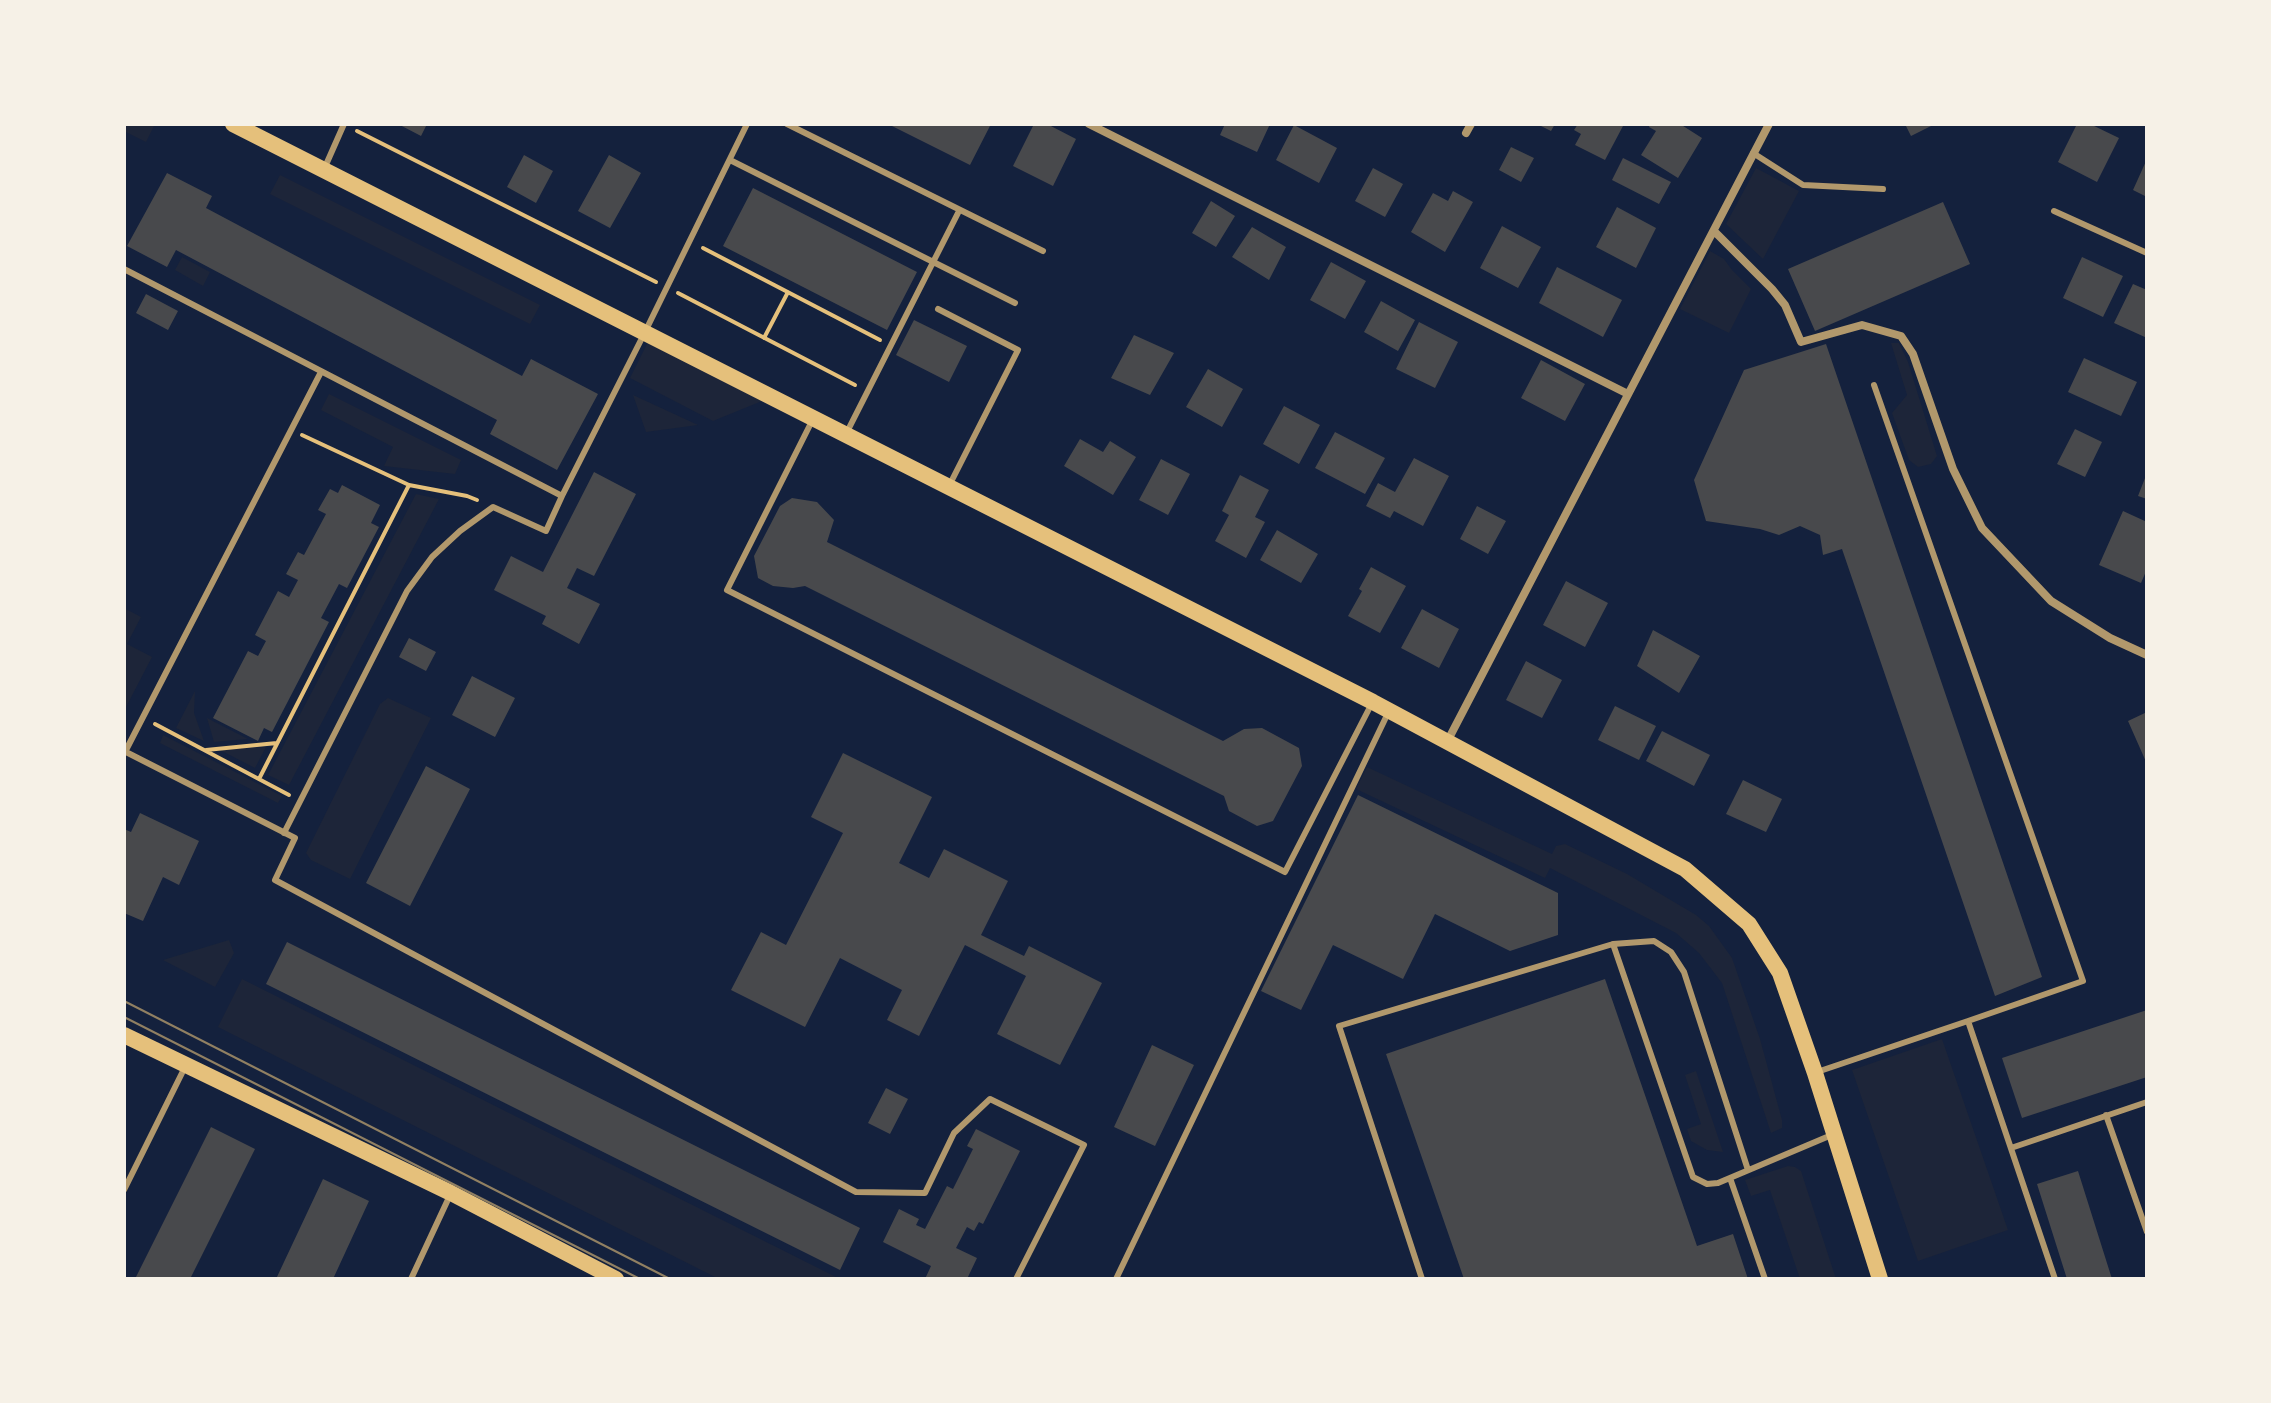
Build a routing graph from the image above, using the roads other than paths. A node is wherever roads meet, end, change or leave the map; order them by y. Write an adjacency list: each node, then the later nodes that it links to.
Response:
1 (233, 124): 11 (main road)
2 (344, 124): 11 (lane)
3 (747, 124): 10 (lane)
4 (787, 124): 13 (lane)
5 (1089, 124): 25 (street)
6 (1471, 124): 8 (street)
7 (1769, 124): 9 (street)
8 (1466, 133)
9 (1753, 153): 12 (lane); 15 (street)
10 (730, 160): 18 (lane); 22 (lane)
11 (323, 170): 22 (main road)
12 (1883, 189)
13 (959, 211): 16 (lane); 18 (lane)
14 (2054, 211): 17 (lane)
15 (1714, 231): 25 (street); 30 (street)
16 (1043, 251)
17 (2147, 253)
18 (933, 263): 20 (lane); 27 (lane)
19 (124, 269): 23 (lane)
20 (1015, 303)
21 (938, 309): 28 (lane)
22 (644, 334): 26 (main road); 29 (lane)
23 (321, 372): 29 (lane); 34 (lane)
24 (1874, 385): 37 (lane)
25 (1628, 394): 33 (street)
26 (813, 419): 27 (main road); 31 (lane)
27 (846, 435): 28 (main road)
28 (948, 487): 31 (main road)
29 (562, 496): 35 (lane)
30 (2147, 655)
31 (1373, 702): 32 (main road)
32 (1389, 710): 33 (main road); 53 (lane)
33 (1447, 743): 40 (main road)
34 (124, 752): 35 (lane)
35 (284, 833): 52 (lane)
36 (1613, 944): 45 (lane); 46 (lane); 54 (lane)
37 (1968, 1021): 40 (lane); 44 (lane)
38 (124, 1035): 39 (main road)
39 (186, 1065): 47 (lane); 48 (main road)
40 (1815, 1073): 43 (main road)
41 (2147, 1102): 42 (lane)
42 (2106, 1115): 44 (lane); 49 (lane)
43 (1834, 1134): 45 (lane); 56 (main road)
44 (2011, 1148): 57 (lane)
45 (1748, 1170): 46 (lane)
46 (1730, 1178): 55 (lane)
47 (124, 1190)
48 (451, 1193): 50 (lane); 51 (main road)
49 (2147, 1232)
50 (411, 1279)
51 (616, 1279)
52 (1016, 1279)
53 (1116, 1279)
54 (1422, 1279)
55 (1765, 1279)
56 (1880, 1279)
57 (2055, 1279)

